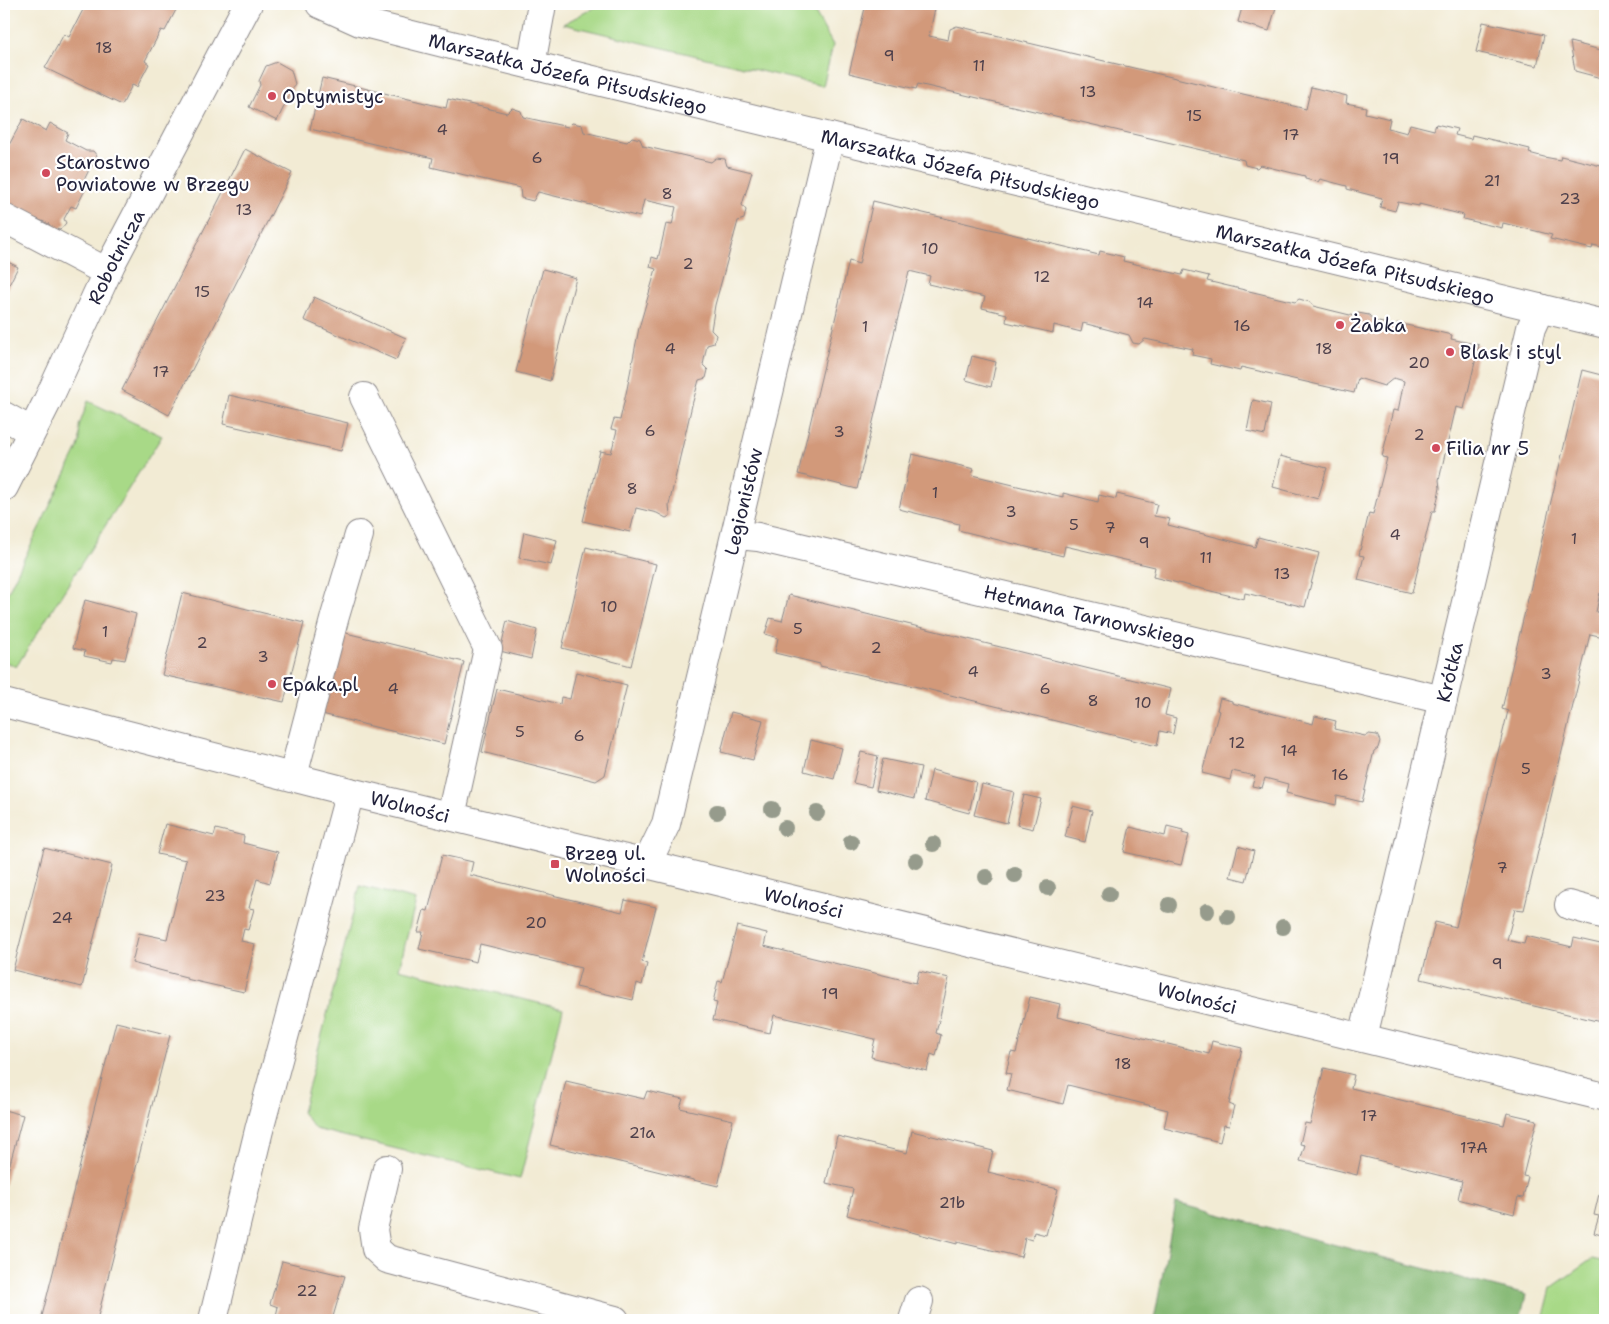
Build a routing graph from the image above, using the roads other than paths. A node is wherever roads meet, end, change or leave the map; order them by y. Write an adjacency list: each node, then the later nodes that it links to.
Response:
1 (248, 4): 7 (street, Robotnicza)
2 (320, 4): 4 (street, Marszałka Józefa Piłsudskiego)
3 (542, 4): 4 (street)
4 (531, 65): 5 (street, Marszałka Józefa Piłsudskiego)
5 (830, 137): 8 (street, Marszałka Józefa Piłsudskiego); 15 (street, Legionistów)
6 (4, 218): 7 (street)
7 (107, 272): 12 (street, Robotnicza)
8 (1540, 308): 9 (street, Marszałka Józefa Piłsudskiego); 16 (street, Krótka)
9 (1605, 324)
10 (364, 397): 20 (street)
11 (4, 416): 12 (street)
12 (31, 431): 13 (street, Robotnicza)
13 (4, 487)
14 (359, 535): 18 (street)
15 (737, 535): 16 (street, Hetmana Tarnowskiego); 21 (street, Legionistów)
16 (1443, 700): 24 (street, Krótka)
17 (4, 703): 18 (street, Wolności)
18 (293, 776): 19 (street, Wolności)
19 (350, 792): 20 (street, Wolności); 27 (street)
20 (451, 816): 21 (street, Wolności)
21 (647, 863): 24 (street, Wolności)
22 (1569, 905): 23 (street)
23 (1605, 915)
24 (1363, 1037): 25 (street, Wolności)
25 (1605, 1096)
26 (388, 1168): 28 (street)
27 (213, 1320)
28 (616, 1320)

